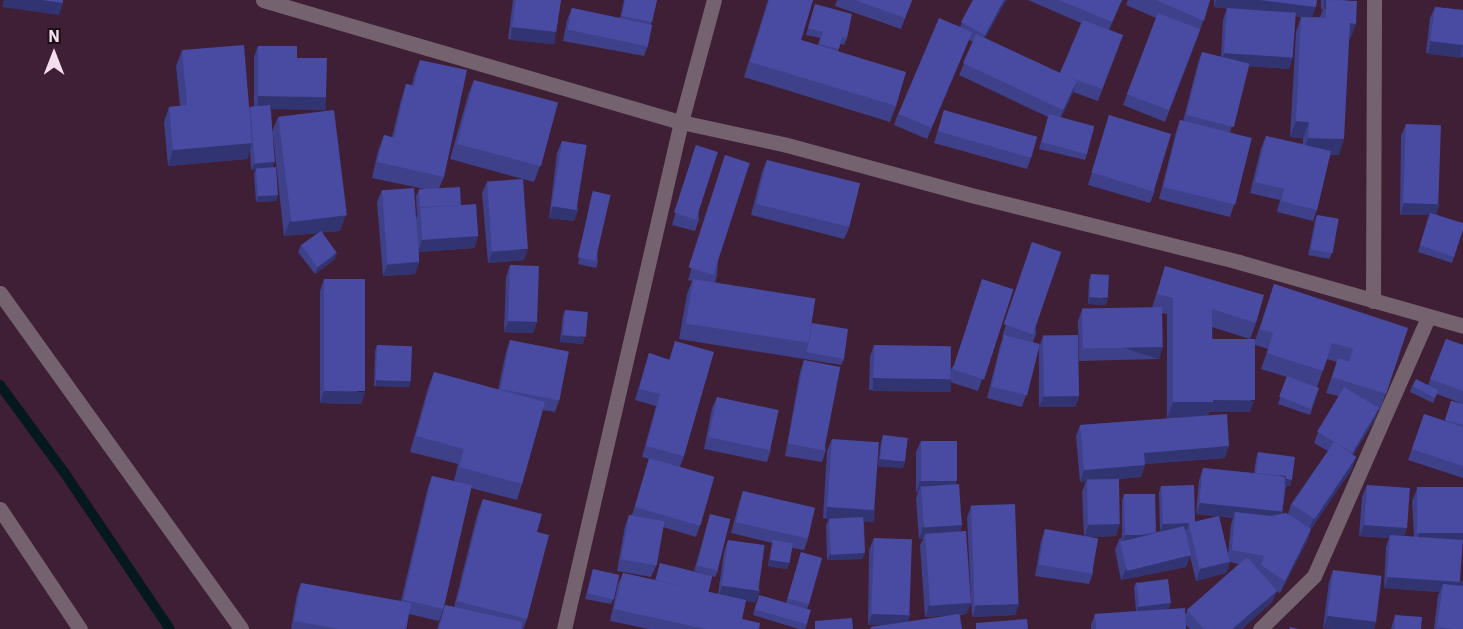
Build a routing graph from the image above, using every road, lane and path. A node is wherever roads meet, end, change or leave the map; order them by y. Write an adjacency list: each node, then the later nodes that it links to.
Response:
1 (262, 0): 4 (street)
2 (714, 0): 4 (street)
3 (1374, 0): 6 (street)
4 (681, 122): 6 (street); 12 (street)
5 (0, 293): 11 (street)
6 (1373, 301): 7 (street)
7 (1428, 317): 8 (street); 13 (street)
8 (1463, 326)
9 (0, 509): 10 (street)
10 (80, 629)
11 (241, 629)
12 (564, 629)
13 (1260, 629)

